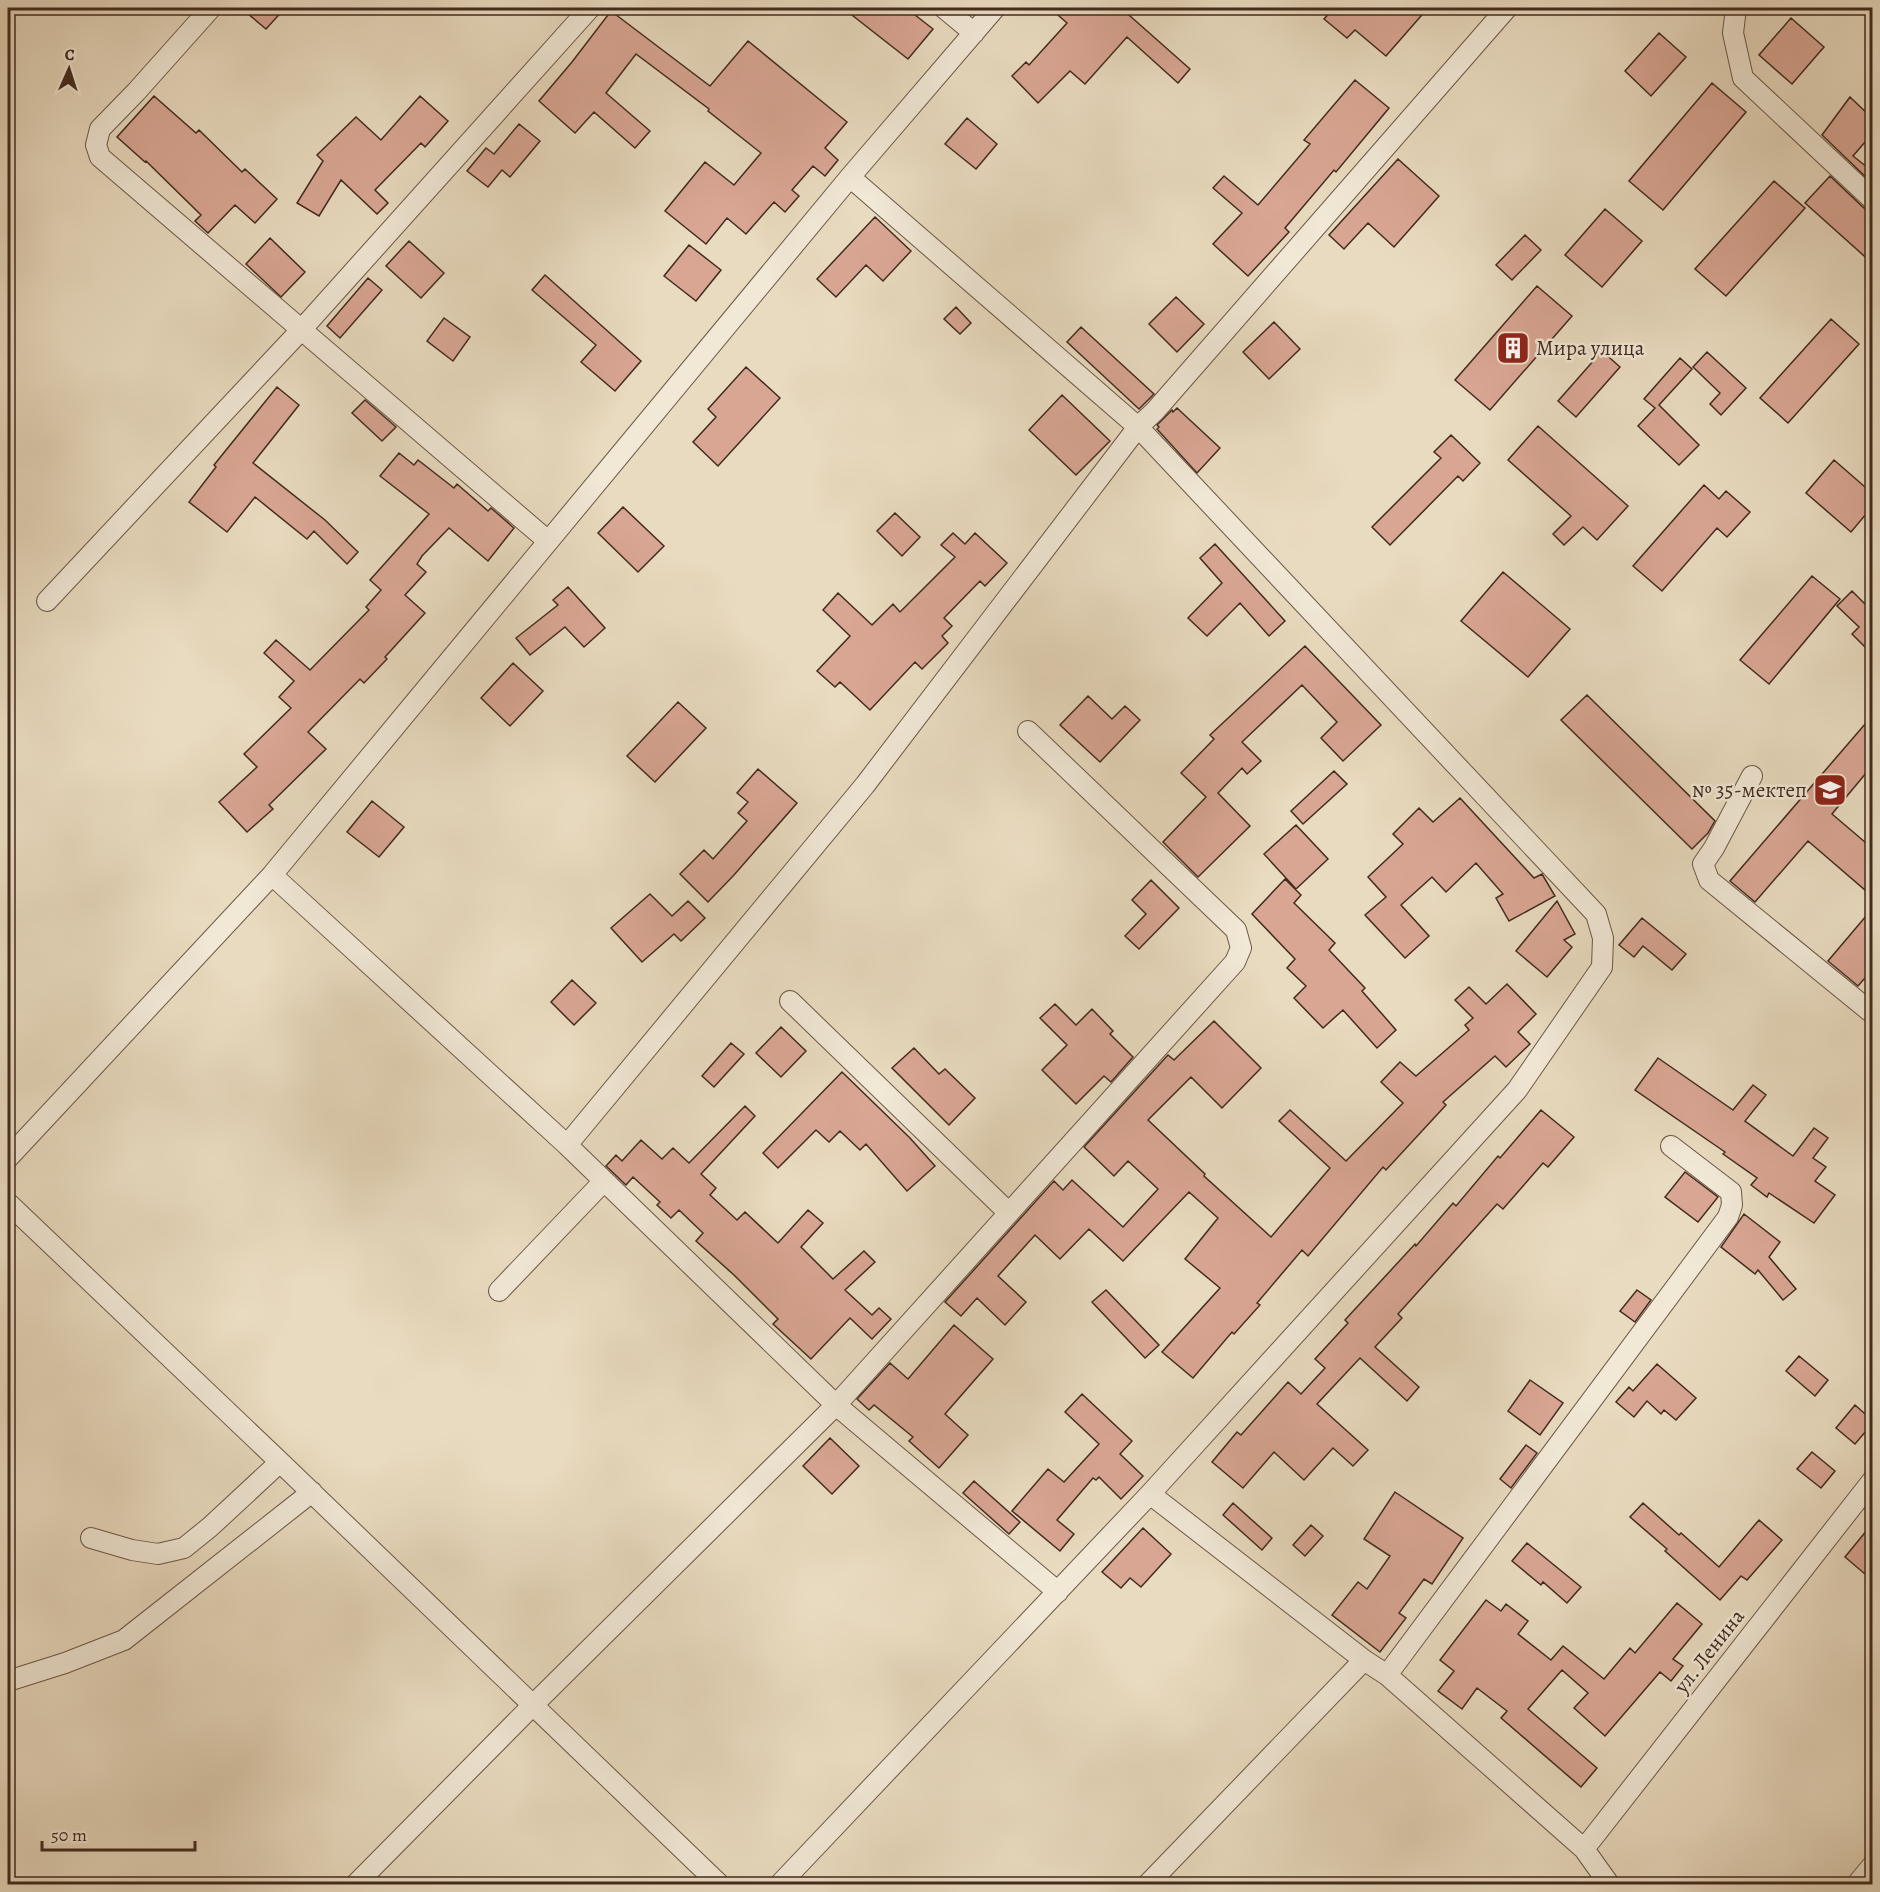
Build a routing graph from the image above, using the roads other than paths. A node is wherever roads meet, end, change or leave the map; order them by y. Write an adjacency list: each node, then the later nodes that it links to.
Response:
1 (211, 8): 10 (street)
2 (590, 8): 10 (street)
3 (944, 8): 7 (street)
4 (995, 8): 7 (street)
5 (1507, 8): 11 (street)
6 (1736, 8): 9 (street)
7 (974, 33): 8 (street)
8 (850, 177): 11 (street); 12 (street)
9 (1872, 199)
10 (302, 329): 12 (street); 13 (street)
11 (1138, 427): 19 (street); 30 (street)
12 (548, 541): 16 (street)
13 (46, 601)
14 (1028, 731): 24 (street)
15 (1752, 776): 18 (street)
16 (272, 875): 19 (street); 21 (street)
17 (790, 1001): 24 (street)
18 (1872, 1013)
19 (567, 1145): 22 (street)
20 (1671, 1146): 34 (street)
21 (8, 1158)
22 (604, 1181): 25 (street); 26 (street)
23 (8, 1203): 27 (street)
24 (1009, 1213): 26 (street)
25 (499, 1291)
26 (836, 1406): 32 (street); 36 (street)
27 (280, 1462): 29 (street); 31 (street)
28 (1872, 1482): 37 (street, ул. Ленина)
29 (312, 1492): 35 (street); 36 (street)
30 (1150, 1494): 32 (street); 33 (street)
31 (91, 1538)
32 (1058, 1592): 41 (street)
33 (1365, 1660): 34 (street); 42 (street)
34 (1387, 1675): 37 (street)
35 (8, 1681)
36 (533, 1705): 39 (street); 40 (street)
37 (1584, 1849): 43 (street)
38 (1872, 1866): 44 (street)
39 (356, 1884)
40 (719, 1884)
41 (780, 1884)
42 (1148, 1884)
43 (1609, 1884)
44 (1857, 1884)

